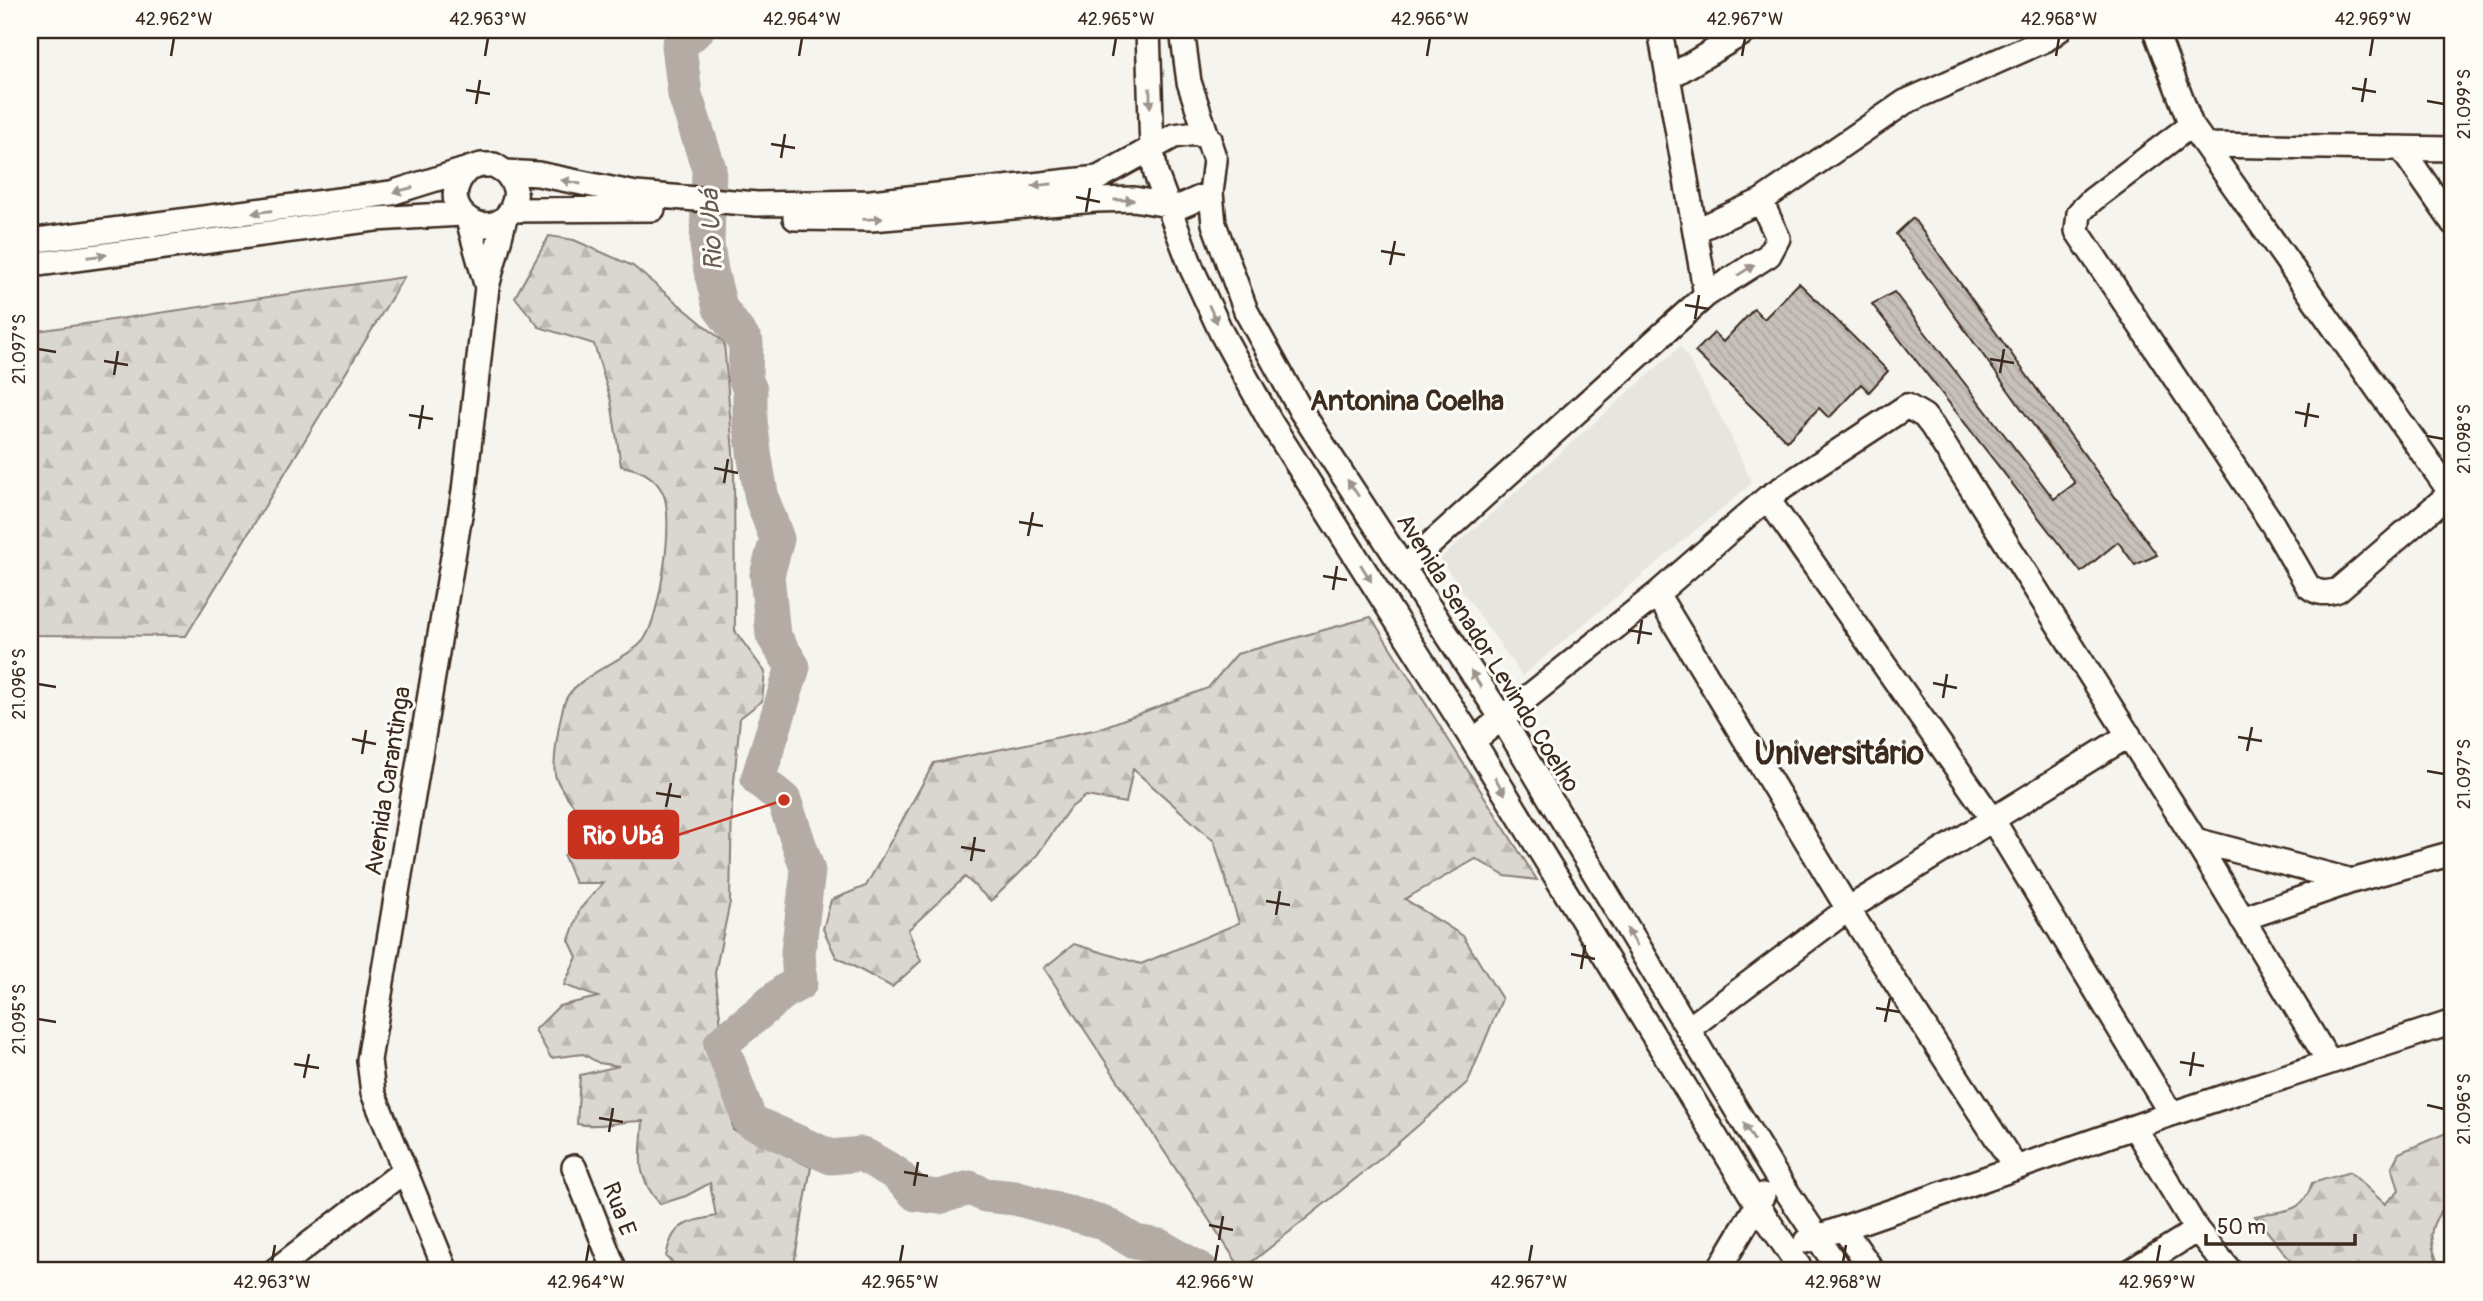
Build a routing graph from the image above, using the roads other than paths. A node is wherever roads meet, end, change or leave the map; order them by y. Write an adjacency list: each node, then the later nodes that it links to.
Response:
1 (1149, 30): 13 (street, one-way to 13)
2 (1182, 30): 9 (street, Avenida Senador Levindo Coelho)
3 (1660, 30): 7 (street)
4 (1748, 30): 7 (street)
5 (2059, 30): 17 (street)
6 (2155, 30): 8 (street)
7 (1668, 79): 24 (street)
8 (2191, 125): 10 (street); 29 (street)
9 (1210, 139): 13 (street); 16 (street, Avenida Senador Levindo Coelho)
10 (2207, 145): 11 (street); 29 (street)
11 (2401, 148): 12 (street); 23 (street)
12 (2453, 149)
13 (1152, 150): 19 (street); 20 (street, one-way to 20)
14 (468, 169): 15 (street); 22 (street); 25 (street, one-way to 25)
15 (505, 172): 18 (street, one-way to 15); 21 (street)
16 (1211, 193): 19 (street); 31 (street, Avenida Senador Levindo Coelho, one-way to 16)
17 (1761, 201): 24 (street); 28 (street, one-way to 17)
18 (668, 203): 20 (street); 21 (street)
19 (1165, 205): 20 (street, one-way to 19); 35 (street, one-way to 35)
20 (756, 211)
21 (508, 214): 22 (street); 27 (street, Avenida Carantinga)
22 (465, 217): 26 (street, one-way to 22); 27 (street, Avenida Carantinga)
23 (2453, 223)
24 (1697, 230): 28 (street)
25 (30, 241)
26 (30, 264)
27 (487, 287): 49 (street, Avenida Carantinga)
28 (1706, 295): 31 (street)
29 (2452, 492)
30 (1767, 498): 32 (street); 34 (street); 36 (street)
31 (1405, 567): 33 (street, Avenida Senador Levindo Coelho, one-way to 31)
32 (1657, 594): 33 (street); 40 (street)
33 (1501, 717): 35 (street); 43 (street, Avenida Senador Levindo Coelho, one-way to 33)
34 (2129, 735): 36 (street); 37 (street)
35 (1473, 741): 51 (street, one-way to 51)
36 (1991, 817): 40 (street); 45 (street)
37 (2195, 840): 39 (street); 41 (street)
38 (2453, 852): 39 (street)
39 (2352, 881): 41 (street)
40 (1848, 909): 43 (street); 48 (street)
41 (2242, 919): 44 (street)
42 (2453, 1022): 44 (street)
43 (1688, 1029): 50 (street, Avenida Senador Levindo Coelho, one-way to 43)
44 (2329, 1062): 45 (street)
45 (2171, 1114): 46 (street)
46 (2134, 1128): 48 (street); 53 (street)
47 (574, 1167): 58 (street, Rua E)
48 (2016, 1168): 52 (street)
49 (404, 1171): 56 (street); 57 (street, Avenida Carantinga)
50 (1775, 1174): 51 (street); 54 (street, Avenida Senador Levindo Coelho)
51 (1758, 1206): 55 (street); 59 (street)
52 (1843, 1228): 54 (street); 62 (street)
53 (2197, 1230): 63 (street); 64 (street)
54 (1818, 1237): 55 (street); 61 (street, Avenida Senador Levindo Coelho)
55 (1786, 1246): 60 (street)
56 (274, 1271)
57 (446, 1271)
58 (615, 1271)
59 (1718, 1271)
60 (1802, 1271)
61 (1840, 1271)
62 (1873, 1271)
63 (2131, 1271)
64 (2230, 1271)

